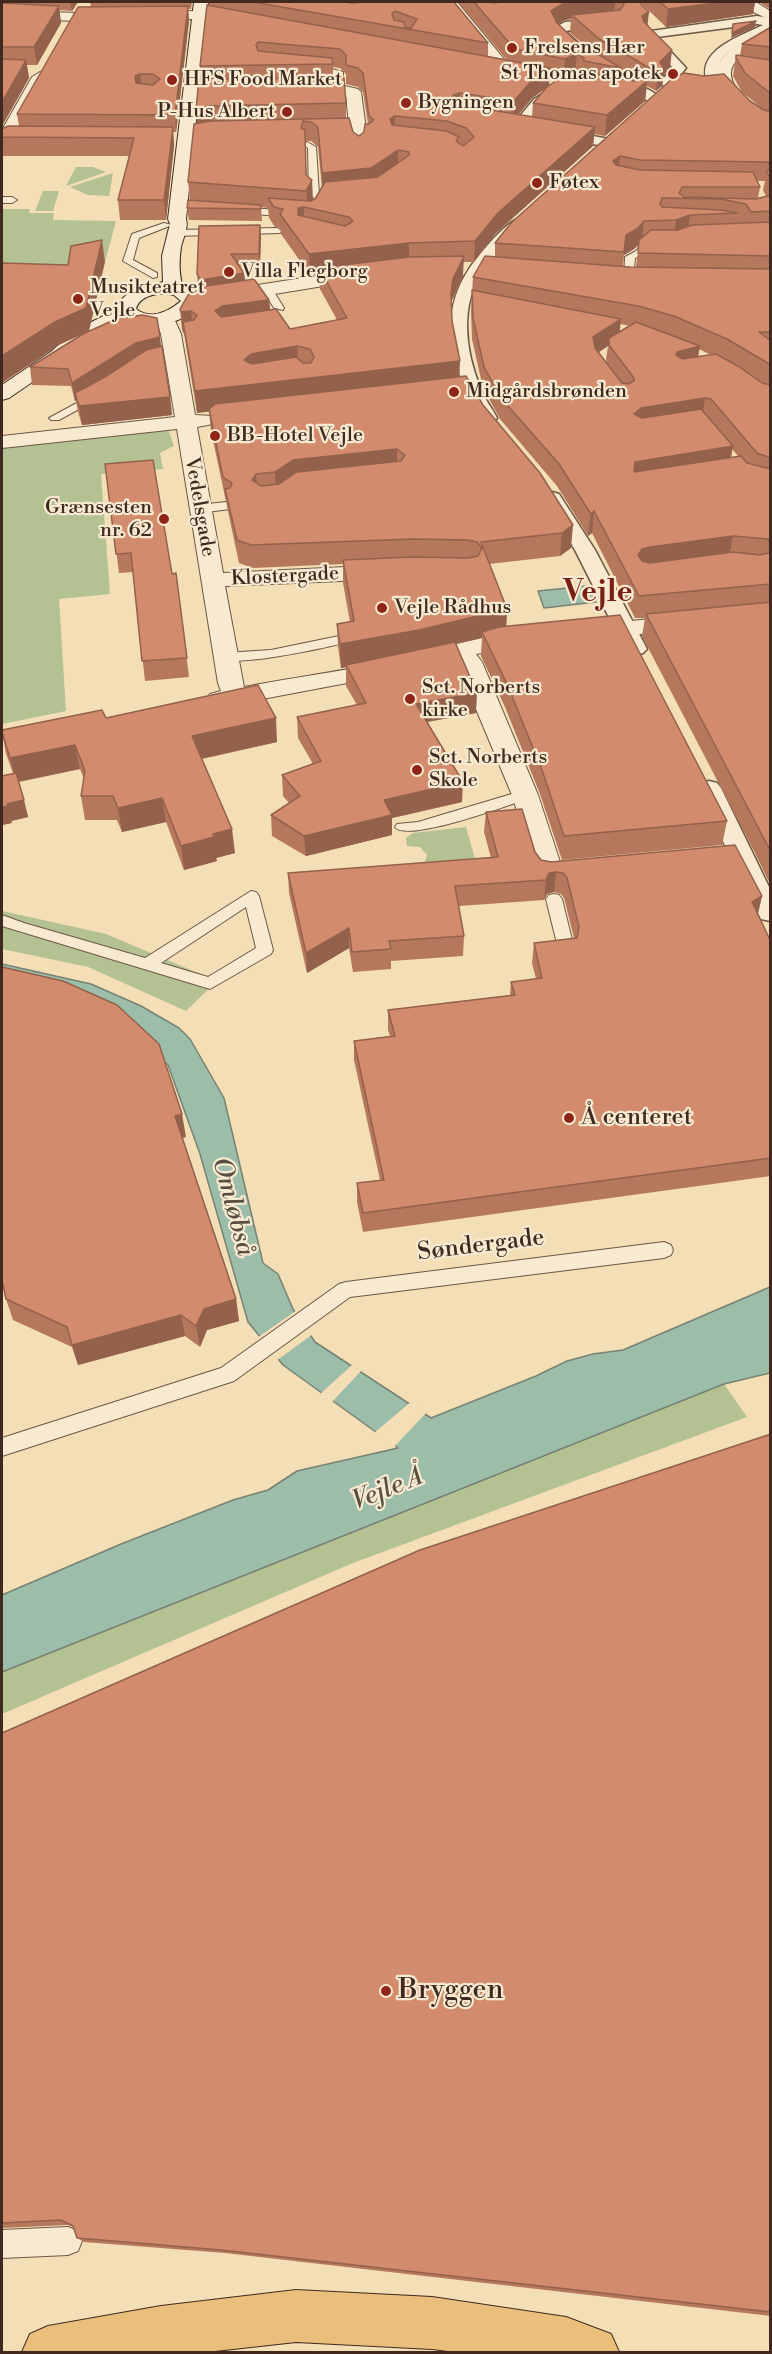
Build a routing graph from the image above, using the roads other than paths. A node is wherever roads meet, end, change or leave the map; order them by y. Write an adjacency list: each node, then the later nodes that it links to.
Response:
1 (86, 2): 10 (street)
2 (749, 2): 6 (street)
3 (200, 8): 10 (street); 11 (street); 34 (street)
4 (457, 11): 19 (street)
5 (2, 14): 10 (street)
6 (771, 16)
7 (647, 19): 13 (street)
8 (614, 22): 15 (street)
9 (771, 22): 13 (street)
10 (72, 23)
11 (255, 26)
12 (771, 27): 18 (street)
13 (660, 33): 18 (street); 29 (street)
14 (544, 34): 15 (street)
15 (560, 34): 24 (street)
16 (771, 37): 18 (street)
17 (450, 62): 19 (street)
18 (711, 64): 20 (street); 30 (street)
19 (484, 68): 23 (street)
20 (744, 68)
21 (306, 70): 26 (lane)
22 (22, 71): 35 (street)
23 (512, 73)
24 (580, 76): 25 (street); 29 (street); 37 (street)
25 (544, 79)
26 (339, 90): 27 (street); 31 (street)
27 (283, 91)
28 (611, 91): 29 (street)
29 (652, 104)
30 (771, 125)
31 (294, 130)
32 (203, 135): 34 (street)
33 (28, 138): 35 (street)
34 (180, 139): 41 (street)
35 (2, 140)
36 (307, 145): 38 (lane)
37 (594, 158)
38 (322, 201)
39 (300, 215): 41 (lane)
40 (529, 216): 44 (street)
41 (174, 221): 42 (lane); 50 (street); 50 (lane); 51 (street)
42 (277, 231)
43 (675, 244): 49 (lane)
44 (477, 269): 45 (street); 46 (street); 54 (street)
45 (455, 270)
46 (500, 271)
47 (341, 278): 52 (street)
48 (609, 279): 49 (street)
49 (633, 280)
50 (150, 282): 51 (street); 57 (street)
51 (174, 288): 53 (street)
52 (267, 289): 53 (street); 56 (lane)
53 (191, 302): 58 (street)
54 (460, 302): 55 (street); 60 (street)
55 (481, 306)
56 (279, 308)
57 (132, 315): 58 (street); 62 (street)
58 (165, 318): 65 (street, Vedelsgade)
59 (111, 385): 63 (lane)
60 (472, 389): 61 (street); 66 (street)
61 (449, 392)
62 (2, 394)
63 (55, 418)
64 (213, 419): 65 (street)
65 (185, 422): 67 (street); 70 (street, Vedelsgade)
66 (499, 434)
67 (2, 442)
68 (542, 484): 74 (street)
69 (226, 506): 70 (lane)
70 (200, 509): 72 (street, Vedelsgade)
71 (412, 571): 72 (street, Klostergade)
72 (212, 580): 77 (street, Vedelsgade)
73 (771, 614): 74 (street)
74 (625, 628): 76 (street); 78 (street)
75 (339, 640): 77 (lane)
76 (460, 650): 79 (street); 82 (street)
77 (225, 657): 79 (street, Vedelsgade)
78 (646, 669)
79 (236, 696): 80 (street)
80 (195, 703)
81 (699, 770): 86 (street)
82 (525, 795): 83 (lane); 84 (street)
83 (402, 827)
84 (555, 872)
85 (554, 899): 88 (lane)
86 (771, 913)
87 (2, 920): 89 (lane)
88 (566, 948)
89 (148, 964): 89 (lane)
90 (664, 1250): 91 (lane, Søndergade)
91 (2, 1447)
92 (68, 2241): 93 (lane)
93 (2, 2244)
94 (48, 2352): 95 (main road)
95 (593, 2352)

